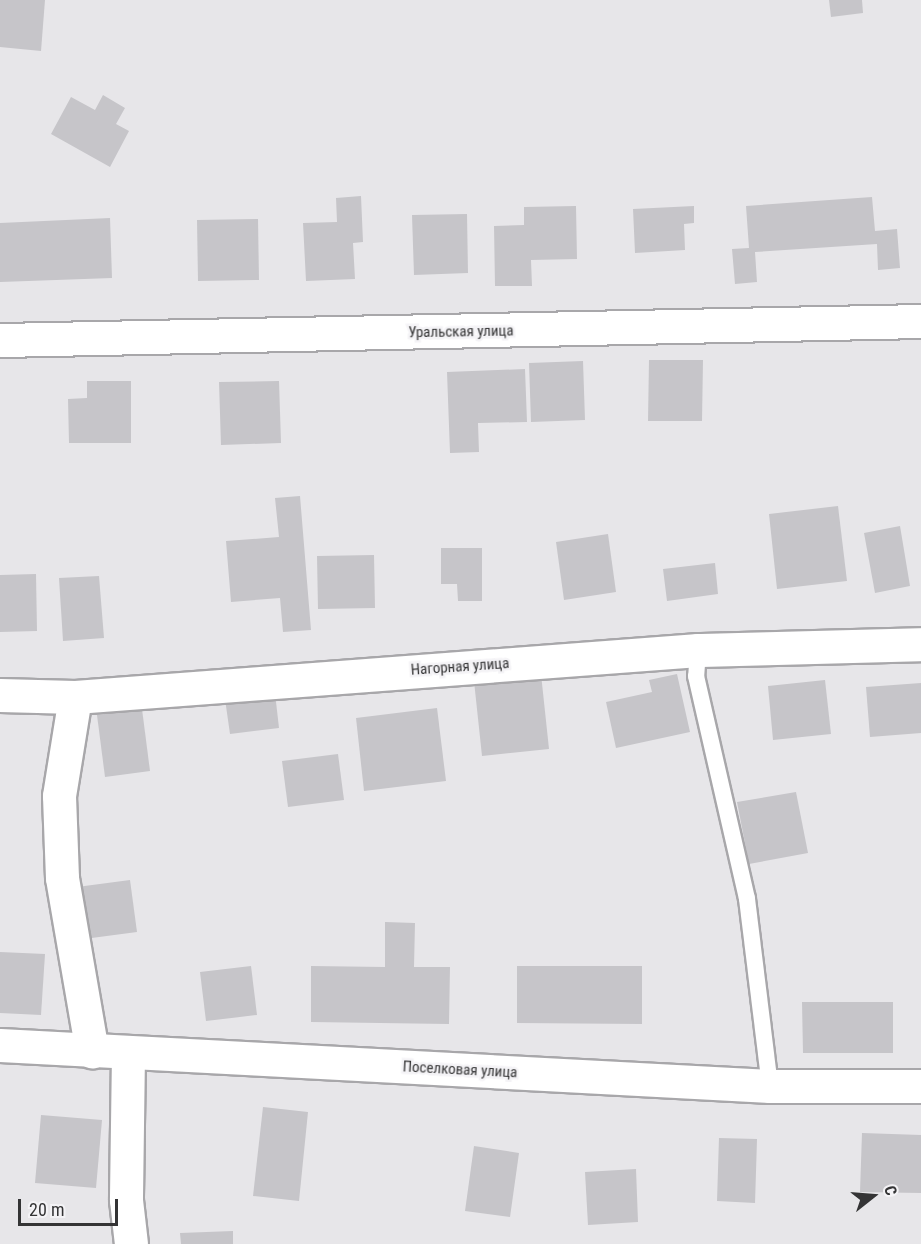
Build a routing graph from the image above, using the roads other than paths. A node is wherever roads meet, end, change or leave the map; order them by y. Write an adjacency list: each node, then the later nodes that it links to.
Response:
1 (921, 321): 2 (street, Уральская улица)
2 (0, 340)
3 (921, 644): 4 (street, Нагорная улица)
4 (698, 650): 6 (street, Нагорная улица); 10 (lane)
5 (0, 695): 6 (street, Нагорная улица)
6 (75, 697): 8 (street)
7 (0, 1045): 8 (street, Поселковая улица)
8 (92, 1051): 9 (street, Поселковая улица)
9 (128, 1053): 10 (street, Поселковая улица); 12 (street)
10 (770, 1086): 11 (street, Поселковая улица)
11 (921, 1086)
12 (131, 1244)

